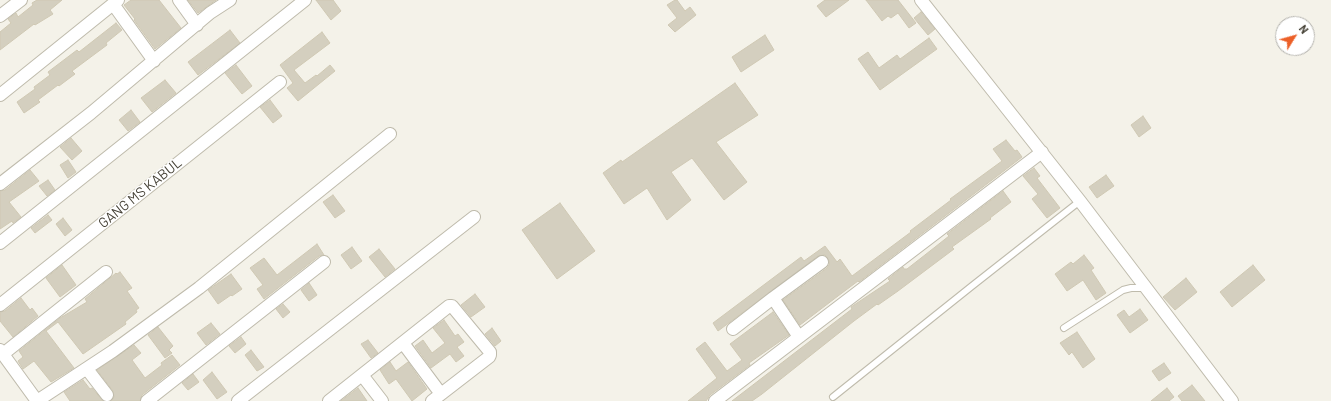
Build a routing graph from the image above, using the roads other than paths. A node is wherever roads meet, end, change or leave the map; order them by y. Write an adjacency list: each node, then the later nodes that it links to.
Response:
1 (21, 0): 7 (street)
2 (178, 0): 8 (street)
3 (230, 0): 8 (street)
4 (305, 0): 17 (street)
5 (921, 0): 13 (street)
6 (116, 2): 9 (street); 11 (street)
7 (0, 16)
8 (197, 25): 9 (street)
9 (154, 61): 14 (street)
10 (280, 82): 23 (street, GANG MS KABUL)
11 (0, 94)
12 (390, 134): 29 (street)
13 (1042, 152): 15 (street); 26 (street)
14 (0, 184)
15 (1080, 201): 21 (street); 33 (lane)
16 (474, 217): 36 (street)
17 (0, 244)
18 (324, 262): 35 (street)
19 (822, 262): 22 (street)
20 (106, 272): 28 (street)
21 (1147, 288): 24 (lane); 40 (street)
22 (773, 298): 25 (street); 26 (street)
23 (0, 305)
24 (1064, 328)
25 (734, 329)
26 (799, 337): 39 (street)
27 (403, 343): 30 (street); 32 (street); 32 (street)
28 (2, 352): 34 (street)
29 (87, 368): 31 (street); 34 (street)
30 (362, 375): 37 (street); 38 (street)
31 (107, 395)
32 (436, 397)
33 (833, 397)
34 (37, 401)
35 (147, 401)
36 (238, 401)
37 (329, 401)
38 (382, 401)
39 (715, 401)
40 (1232, 401)

